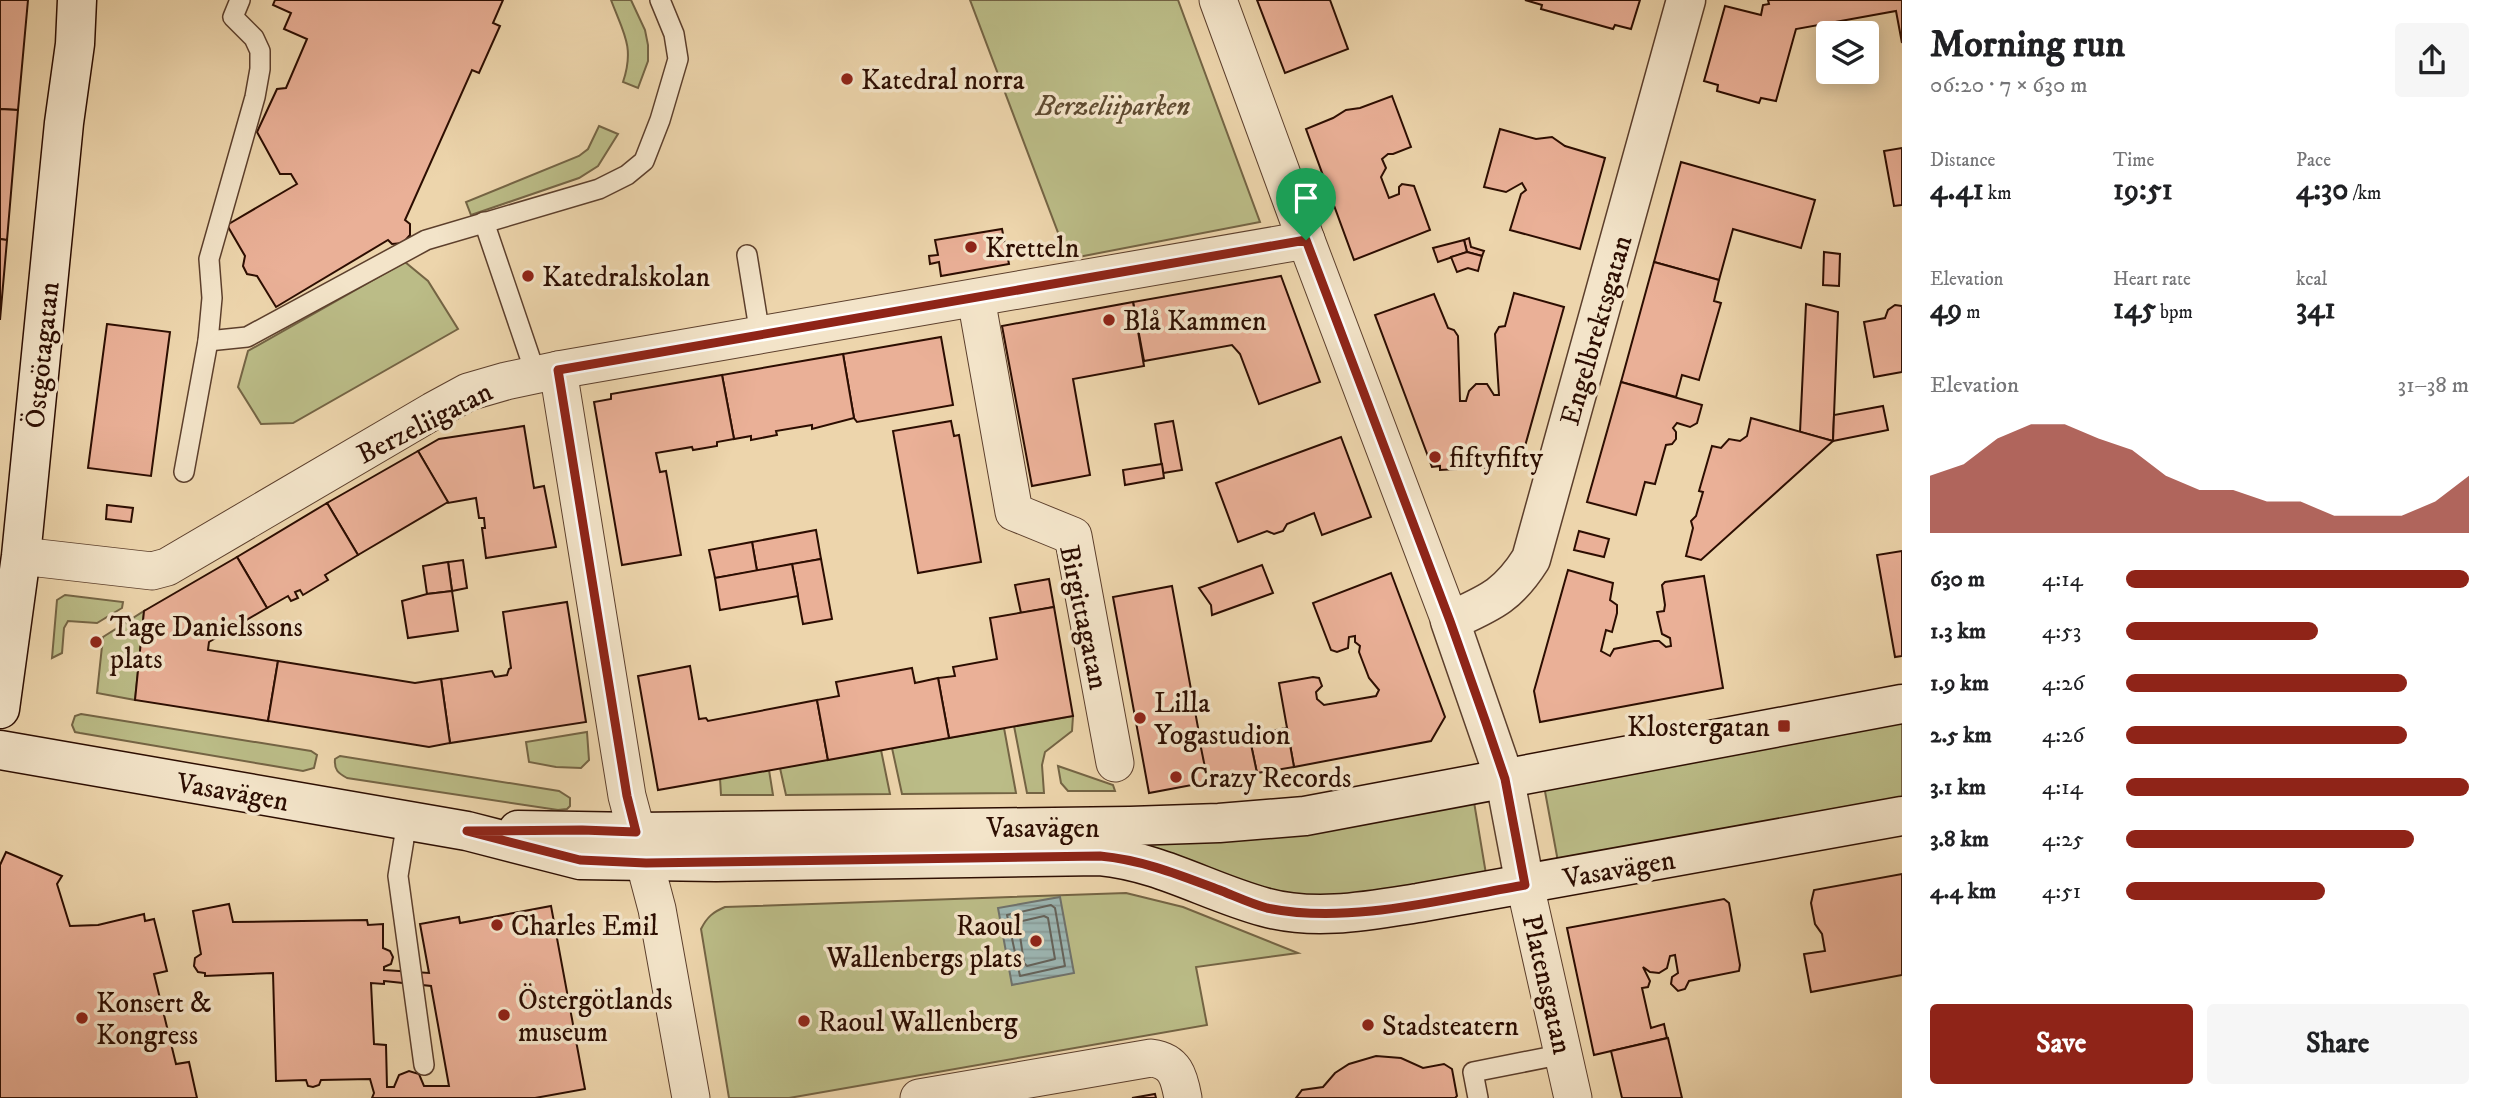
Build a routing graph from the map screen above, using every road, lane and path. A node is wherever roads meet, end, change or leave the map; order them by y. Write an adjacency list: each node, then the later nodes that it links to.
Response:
1 (77, 0): 7 (main road, Östgötagatan)
2 (93, 0): 7 (main road, Östgötagatan)
3 (240, 0): 13 (lane)
4 (660, 0): 8 (lane)
5 (1218, 0): 9 (street, Platensgatan)
6 (1686, 0): 17 (main road, Engelbrektsgatan)
7 (75, 44): 16 (main road, Östgötagatan)
8 (484, 222): 13 (lane); 14 (lane)
9 (1306, 240): 11 (street, Berzeliigatan); 17 (street, Platensgatan)
10 (747, 255): 12 (lane)
11 (976, 298): 12 (street, Berzeliigatan); 21 (street, Birgittagatan)
12 (760, 335): 14 (street, Berzeliigatan)
13 (208, 341): 15 (lane)
14 (547, 372): 16 (street, Berzeliigatan); 25 (street)
15 (184, 472)
16 (21, 556): 19 (main road, Östgötagatan)
17 (1450, 621): 22 (main road, Platensgatan)
18 (1902, 704): 22 (main road, Vasavägen)
19 (0, 709)
20 (0, 750): 24 (main road, Vasavägen)
21 (1115, 763)
22 (1505, 779): 25 (main road, Vasavägen); 26 (main road, Platensgatan)
23 (1902, 816): 26 (main road, Vasavägen)
24 (407, 821): 25 (main road, Vasavägen); 28 (lane)
25 (641, 847): 26 (main road, Vasavägen); 30 (street)
26 (1525, 885): 27 (street, Platensgatan)
27 (1564, 1054): 32 (lane); 33 (street, Platensgatan)
28 (424, 1065)
29 (1178, 1083): 31 (street)
30 (691, 1098)
31 (919, 1098)
32 (1478, 1098)
33 (1573, 1098)

